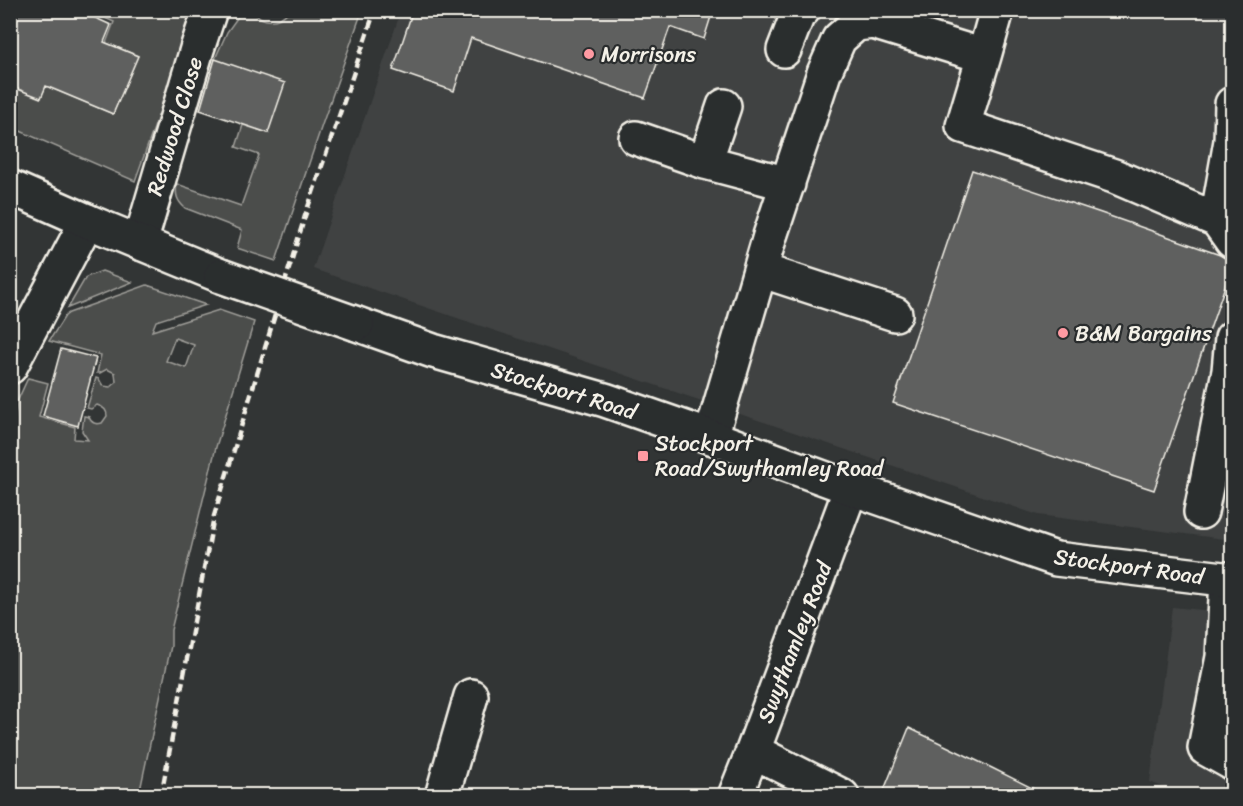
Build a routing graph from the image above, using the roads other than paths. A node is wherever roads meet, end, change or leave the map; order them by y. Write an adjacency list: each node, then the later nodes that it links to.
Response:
1 (210, 10): 14 (main road, Redwood Close)
2 (804, 10): 4 (main road)
3 (997, 10): 5 (main road)
4 (784, 50)
5 (984, 56): 10 (main road); 13 (main road)
6 (1233, 104): 13 (main road)
7 (724, 106): 9 (main road)
8 (636, 138): 9 (main road)
9 (705, 162): 10 (main road)
10 (788, 184): 15 (main road)
11 (10, 187): 12 (main road, Stockport Road)
12 (87, 221): 14 (main road, Stockport Road); 18 (main road)
13 (1225, 230)
14 (140, 243): 19 (main road, Stockport Road, bridge)
15 (760, 270): 16 (main road); 19 (main road)
16 (895, 314)
17 (1233, 338): 21 (main road)
18 (10, 368)
19 (711, 437): 20 (main road, Stockport Road)
20 (851, 488): 22 (main road, Stockport Road); 25 (main road, Swythamley Road)
21 (1201, 512)
22 (1230, 580): 23 (main road)
23 (1228, 657): 26 (main road)
24 (471, 696): 27 (main road)
25 (753, 751): 28 (main road, Swythamley Road); 29 (main road)
26 (1233, 764)
27 (442, 795)
28 (735, 795)
29 (842, 795)

